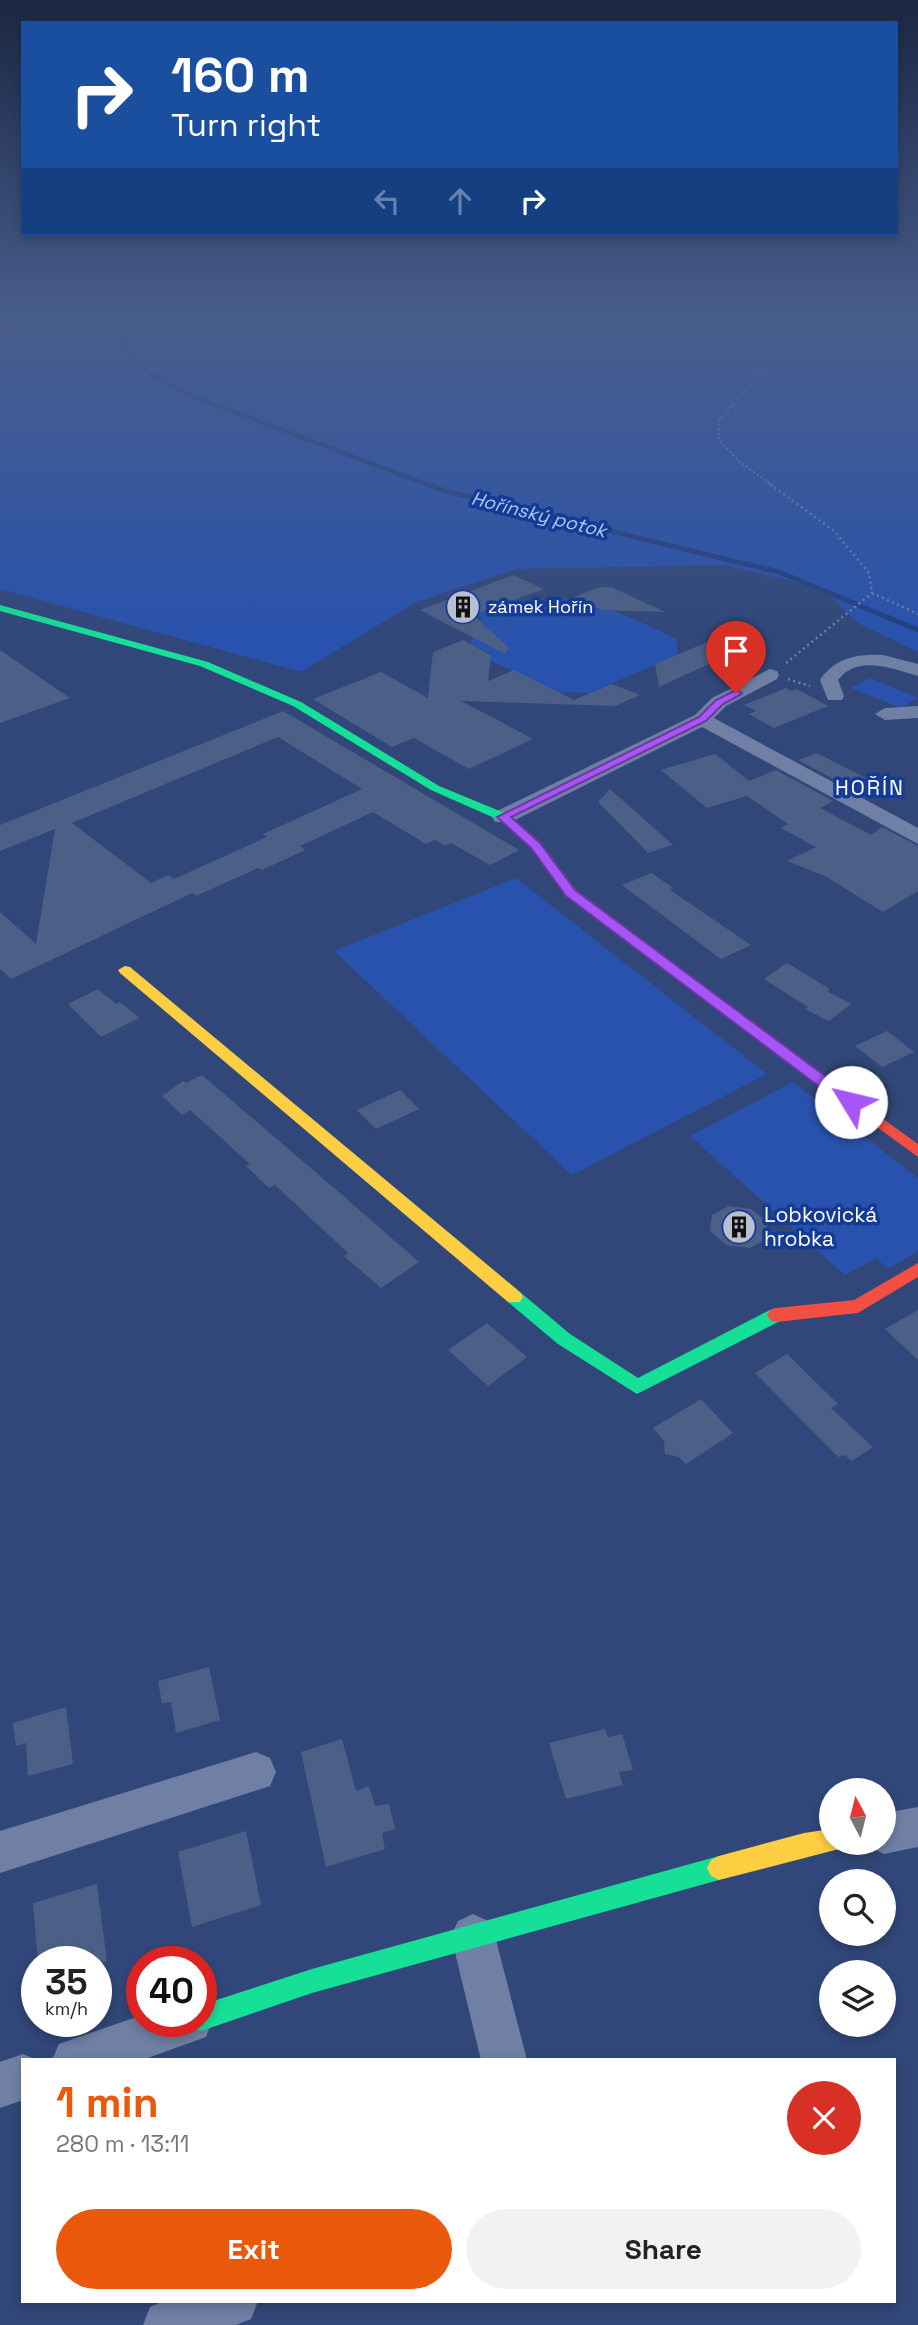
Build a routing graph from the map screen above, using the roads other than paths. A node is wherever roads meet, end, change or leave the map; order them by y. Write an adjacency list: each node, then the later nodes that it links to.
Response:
1 (0, 608): 8 (street)
2 (918, 670): 4 (street)
3 (770, 675): 7 (street)
4 (835, 696)
5 (918, 712): 6 (street)
6 (885, 714)
7 (702, 719): 8 (street); 9 (street)
8 (503, 817): 11 (street)
9 (918, 837)
10 (125, 970): 12 (street)
11 (918, 1152)
12 (918, 1269)
13 (256, 1772): 17 (street)
14 (918, 1827): 15 (street)
15 (896, 1831)
16 (819, 1843): 18 (street)
17 (0, 1852)
18 (473, 1936): 19 (street); 22 (street)
19 (217, 2013)
20 (143, 2037): 21 (street)
21 (81, 2058)
22 (504, 2058)
23 (21, 2078): 24 (street)
24 (0, 2085)
25 (228, 2303): 26 (street)
26 (168, 2325)

